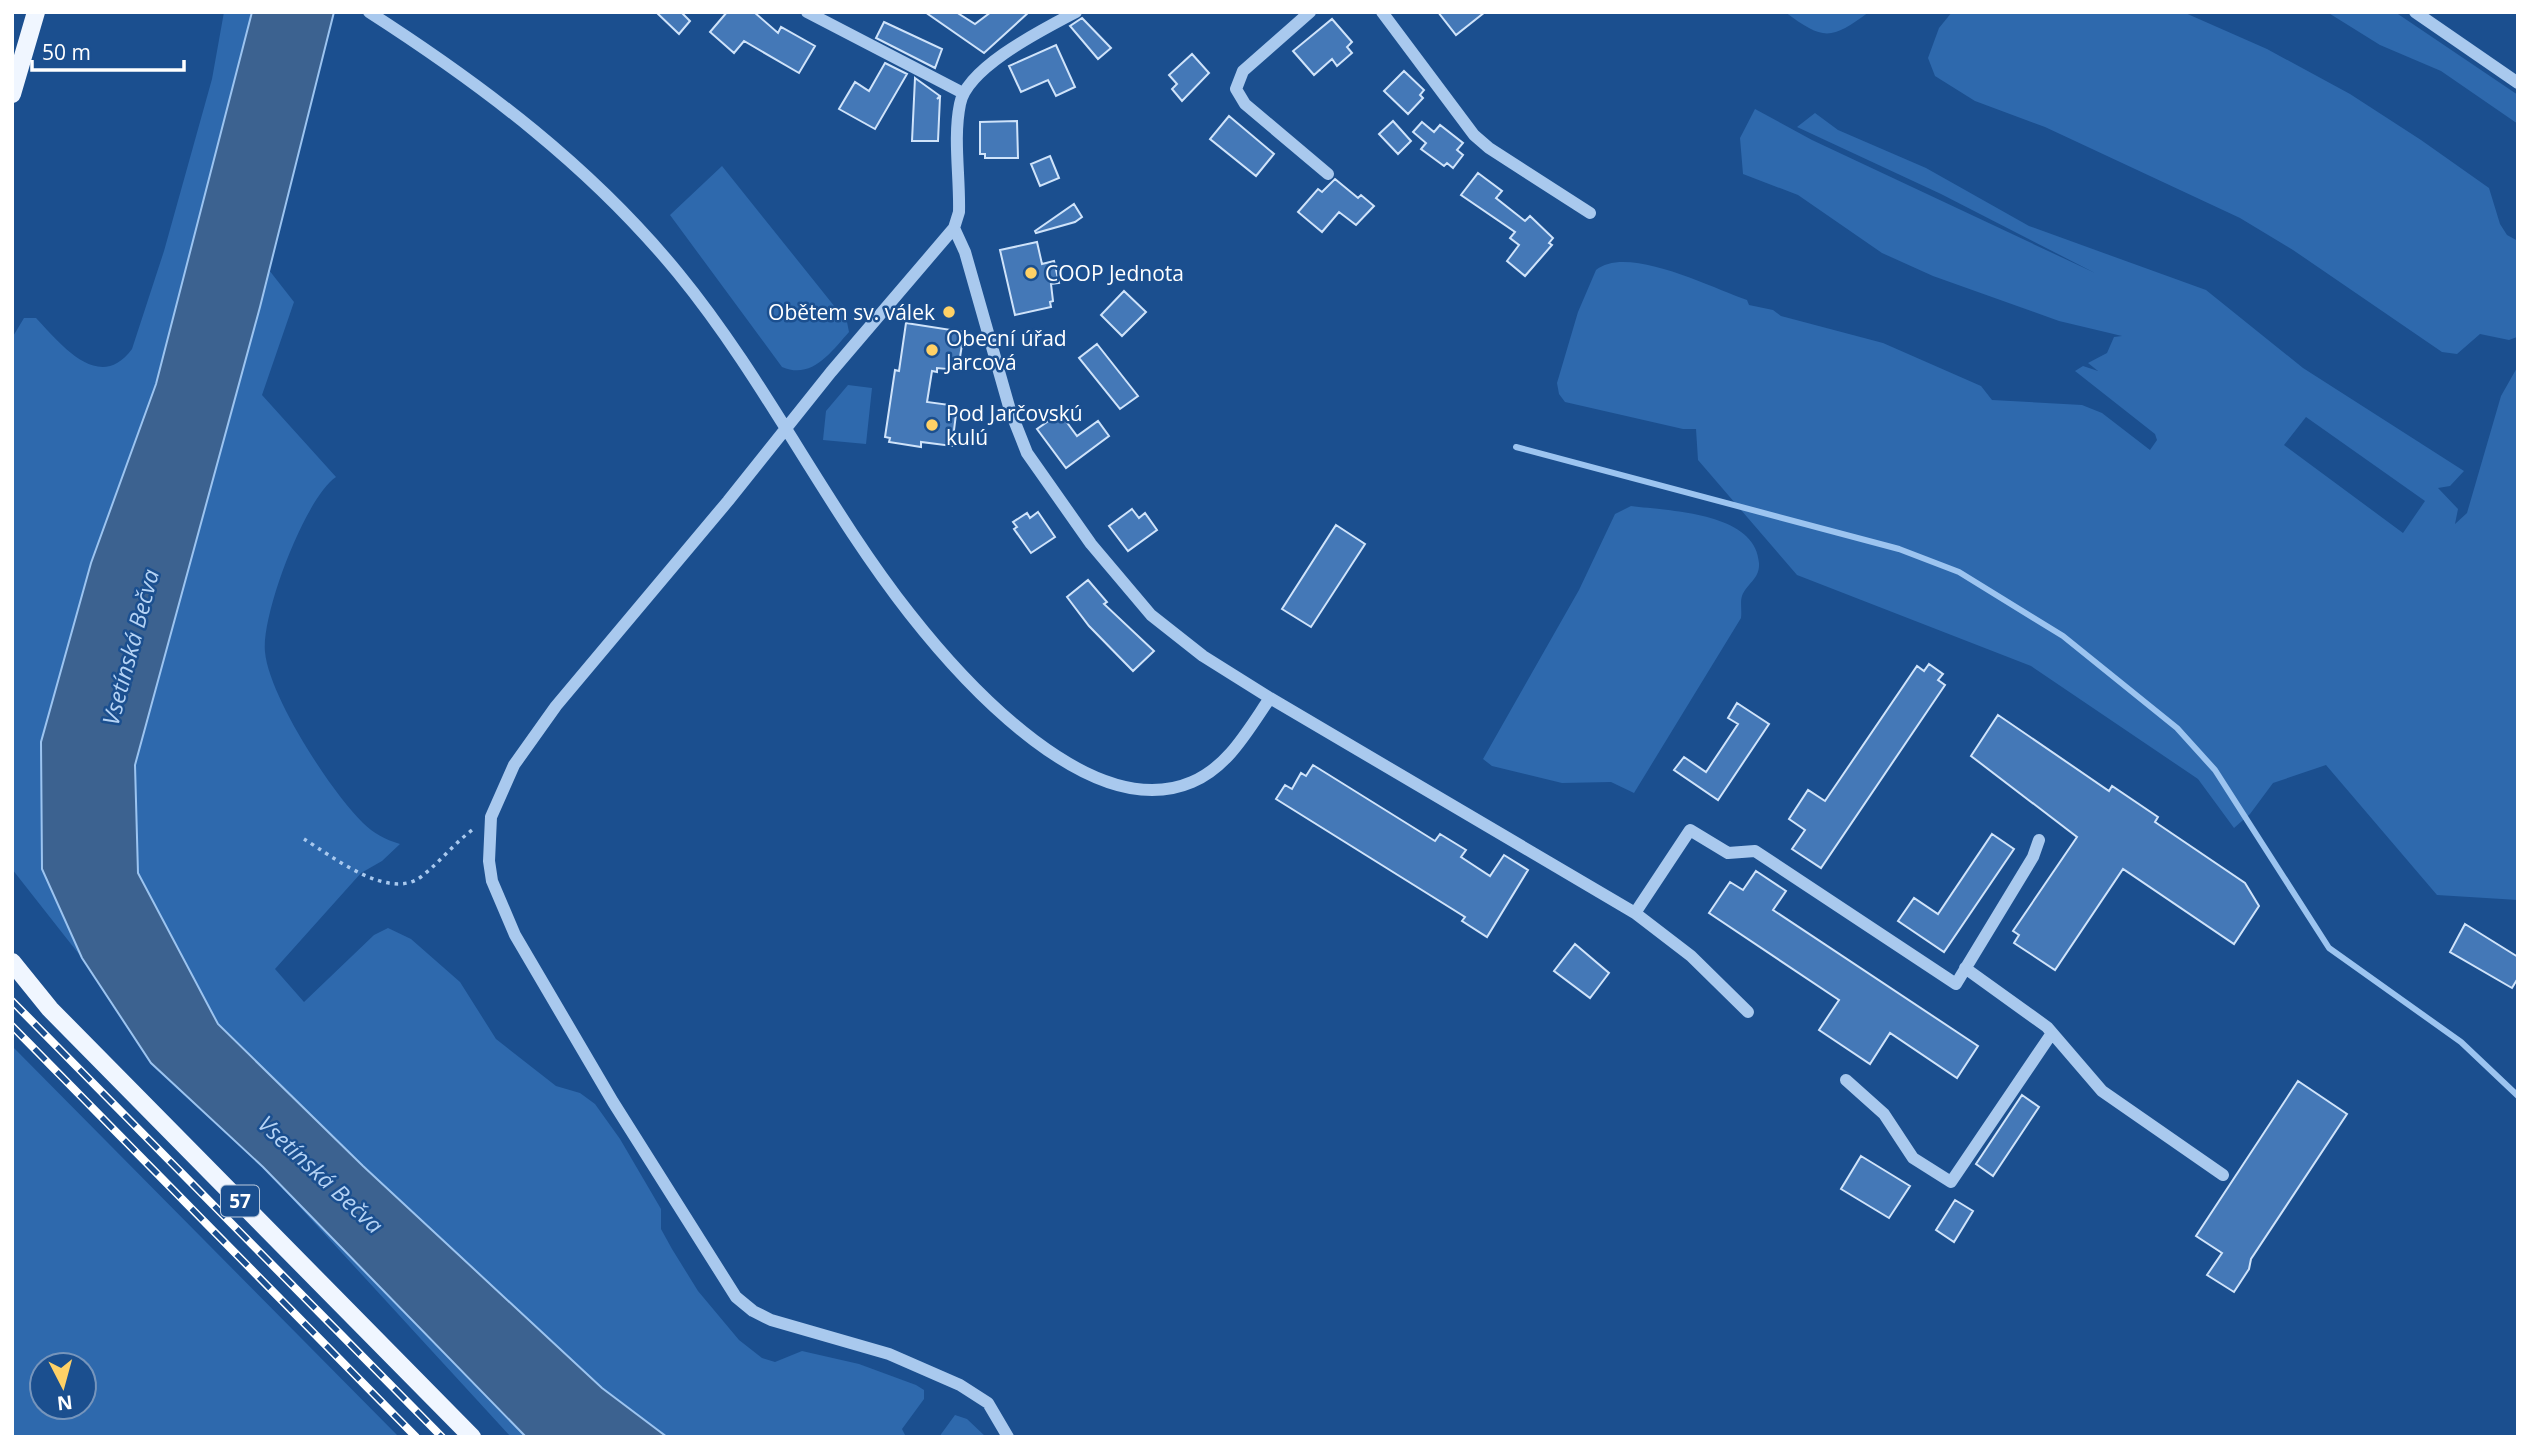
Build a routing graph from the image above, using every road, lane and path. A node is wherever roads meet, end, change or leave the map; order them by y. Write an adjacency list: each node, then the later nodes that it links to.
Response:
1 (36, 12): 11 (main road)
2 (369, 12): 15 (street)
3 (807, 12): 10 (street)
4 (1076, 12): 8 (street)
5 (1310, 12): 12 (street)
6 (1382, 12): 13 (street)
7 (2415, 12): 9 (street)
8 (1050, 18): 10 (street)
9 (2518, 83)
10 (963, 93): 14 (street)
11 (12, 94)
12 (1328, 174)
13 (1590, 213)
14 (954, 228): 15 (street); 16 (street)
15 (785, 428): 16 (street); 17 (street)
16 (1270, 698): 20 (street)
17 (491, 817): 18 (path); 28 (street)
18 (304, 839)
19 (2039, 840): 22 (street)
20 (1635, 912): 22 (street); 23 (street)
21 (12, 962): 27 (main road, 57)
22 (1965, 968): 24 (street)
23 (1748, 1012)
24 (2052, 1033): 25 (street); 26 (street)
25 (1846, 1080)
26 (2223, 1175)
27 (472, 1437)
28 (1008, 1437)

